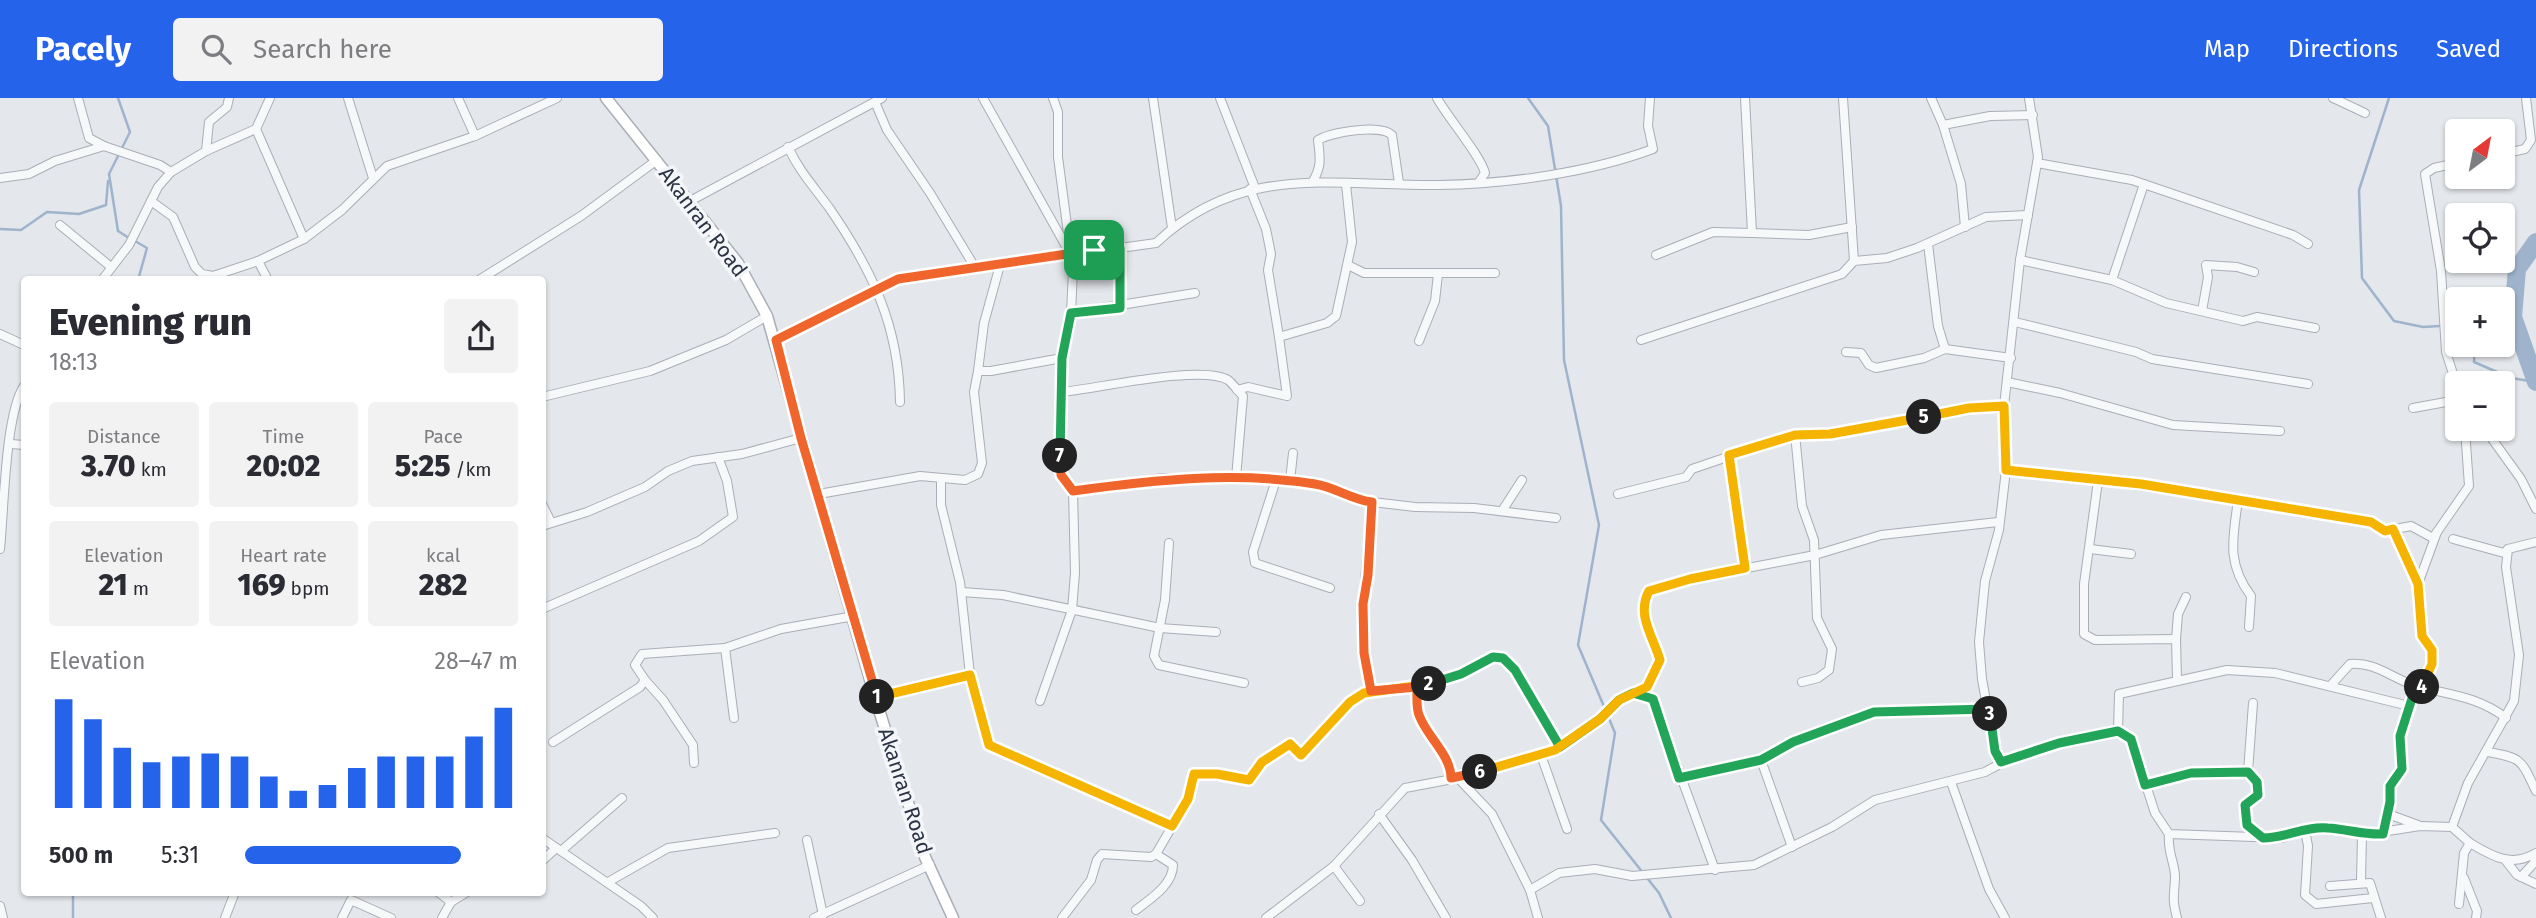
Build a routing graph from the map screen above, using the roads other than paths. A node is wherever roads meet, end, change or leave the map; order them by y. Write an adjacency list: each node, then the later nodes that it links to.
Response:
1 (78, 98): 26 (street)
2 (229, 98): 28 (street)
3 (270, 98): 24 (street)
4 (348, 98): 35 (street)
5 (458, 98): 25 (street)
6 (557, 98): 25 (street)
7 (606, 98): 30 (main road, Akanran Road)
8 (983, 98): 54 (street)
9 (1054, 98): 54 (street)
10 (1153, 98): 48 (street)
11 (1220, 98): 41 (street)
12 (1437, 98): 37 (street)
13 (1650, 98): 37 (street)
14 (1745, 98): 49 (street)
15 (1843, 98): 46 (street)
16 (1931, 98): 23 (street)
17 (2029, 98): 22 (street)
18 (2333, 98): 21 (street)
19 (2526, 98): 29 (street)
20 (878, 100): 27 (street); 62 (street)
21 (2365, 113)
22 (2033, 115): 23 (street); 31 (street)
23 (1943, 125): 47 (street)
24 (256, 130): 28 (street); 50 (street)
25 (475, 136): 35 (street)
26 (104, 146): 33 (street); 34 (street)
27 (788, 147): 43 (street); 70 (street)
28 (206, 150): 33 (street)
29 (2531, 150)
30 (657, 160): 43 (main road, Akanran Road); 68 (street)
31 (2037, 163): 40 (street); 44 (street)
32 (2445, 166): 89 (street)
33 (171, 172): 42 (street)
34 (0, 178)
35 (373, 178): 50 (street)
36 (1313, 181): 38 (street); 39 (street); 41 (street)
37 (1479, 182): 38 (street)
38 (1399, 183): 39 (street)
39 (1346, 184): 60 (street)
40 (2144, 184): 52 (street); 69 (street)
41 (1253, 189): 48 (street); 79 (street)
42 (151, 201): 57 (street); 61 (street)
43 (690, 201): 75 (main road, Akanran Road)
44 (2028, 215): 47 (street); 56 (street)
45 (60, 225): 61 (street)
46 (1852, 227): 49 (street); 58 (street)
47 (1965, 227): 51 (street)
48 (1172, 228): 53 (street)
49 (1752, 233): 55 (street)
50 (304, 239): 57 (street)
51 (1928, 244): 58 (street); 84 (street)
52 (2308, 244)
53 (1120, 248): 54 (street); 72 (street)
54 (1070, 254): 59 (street); 74 (street)
55 (1656, 255)
56 (2020, 260): 69 (street); 76 (street)
57 (258, 261): 67 (street)
58 (1854, 261): 81 (street)
59 (1000, 265): 62 (street); 88 (street)
60 (1348, 265): 65 (street); 79 (street)
61 (111, 267): 66 (street)
62 (976, 269): 70 (street)
63 (2254, 271): 73 (street)
64 (1495, 272): 65 (street)
65 (1438, 274): 82 (street)
66 (106, 276)
67 (266, 276)
68 (485, 276)
69 (2112, 280): 73 (street)
70 (878, 288): 80 (street); 96 (street)
71 (1195, 293): 72 (street)
72 (1120, 308): 74 (street)
73 (2202, 311): 77 (street)
74 (1071, 313): 86 (street)
75 (767, 316): 80 (main road, Akanran Road); 95 (street)
76 (2015, 322): 87 (street); 91 (street)
77 (2315, 328)
78 (0, 334): 83 (street)
79 (1279, 337): 92 (street)
80 (776, 340): 104 (main road, Akanran Road)
81 (1641, 340)
82 (1419, 341)
83 (21, 344)
84 (1945, 349): 85 (street); 87 (street)
85 (1846, 352)
86 (1062, 358): 88 (street); 94 (street)
87 (2011, 358): 90 (street)
88 (978, 371): 114 (street)
89 (2452, 371)
90 (2007, 382): 98 (street); 102 (street)
91 (2308, 384)
92 (1237, 390): 94 (street); 113 (street)
93 (21, 392): 101 (street)
94 (1062, 392): 119 (street)
95 (546, 396)
96 (900, 402)
97 (2445, 402): 99 (street)
98 (2004, 406): 103 (street); 112 (street)
99 (2413, 408)
100 (0, 427): 101 (street)
101 (12, 429): 107 (street)
102 (2280, 431)
103 (1795, 435): 110 (street); 141 (street)
104 (801, 438): 111 (street); 120 (main road, Akanran Road)
105 (2466, 441): 133 (street)
106 (2494, 441): 124 (street)
107 (10, 444): 108 (street); 132 (street)
108 (21, 445)
109 (1293, 453): 117 (street)
110 (1729, 455): 121 (street); 142 (street)
111 (718, 457): 128 (street); 147 (street)
112 (2006, 470): 118 (street); 129 (street)
113 (1236, 478): 115 (street); 119 (street)
114 (941, 479): 120 (street); 145 (street)
115 (1276, 480): 117 (street); 144 (street)
116 (1522, 480): 125 (street)
117 (1290, 481): 123 (street)
118 (2098, 481): 122 (street); 138 (street)
119 (1073, 491): 148 (street)
120 (819, 494): 149 (main road, Akanran Road)
121 (1618, 494)
122 (2238, 500): 131 (street); 150 (street)
123 (1372, 502): 125 (street); 163 (street)
124 (2536, 509)
125 (1502, 511): 127 (street)
126 (546, 512): 128 (street)
127 (1556, 518)
128 (551, 522): 130 (street)
129 (1998, 522): 141 (street); 169 (street)
130 (546, 524)
131 (2393, 529): 133 (street); 143 (street)
132 (1, 530): 137 (street)
133 (2437, 532): 143 (street)
134 (2453, 539): 139 (street)
135 (2536, 542): 139 (street)
136 (1169, 543): 151 (street)
137 (0, 549)
138 (2090, 549): 140 (street); 153 (street)
139 (2508, 549): 171 (street)
140 (2131, 554)
141 (1815, 555): 142 (street); 158 (street)
142 (1745, 568): 164 (street)
143 (2418, 584): 161 (street)
144 (1330, 588)
145 (962, 592): 148 (street); 155 (street)
146 (2186, 597): 153 (street)
147 (546, 607)
148 (1072, 610): 151 (street); 166 (street)
149 (854, 616): 154 (street); 165 (main road, Akanran Road)
150 (2249, 627)
151 (1160, 628): 152 (street); 159 (street)
152 (1216, 632)
153 (2176, 639): 156 (street)
154 (725, 648): 157 (street); 170 (street)
155 (970, 675): 165 (street); 189 (street)
156 (2177, 679): 160 (street); 172 (street)
157 (645, 680): 173 (street); 179 (street)
158 (1802, 682)
159 (1244, 683)
160 (2331, 685): 161 (street); 168 (street)
161 (2419, 686): 168 (street); 171 (street)
162 (1417, 687): 163 (street); 174 (street); 181 (street)
163 (1371, 691): 189 (street)
164 (1633, 693): 174 (street); 182 (street)
165 (875, 697): 208 (main road, Akanran Road)
166 (1040, 701)
167 (2253, 703): 180 (street)
168 (2409, 706): 188 (street)
169 (1989, 709): 177 (street); 178 (street)
170 (734, 718)
171 (2506, 718): 175 (street)
172 (2118, 731): 178 (street); 184 (street)
173 (553, 743)
174 (1560, 747): 176 (street)
175 (2488, 752): 185 (street); 191 (street)
176 (1541, 755): 181 (street); 192 (street)
177 (1761, 760): 182 (street); 202 (street)
178 (2001, 762): 183 (street)
179 (694, 763)
180 (2248, 772): 184 (street); 198 (street)
181 (1455, 778): 187 (street); 217 (street)
182 (1679, 778): 210 (street)
183 (1951, 782): 202 (street); 240 (street)
184 (2145, 785): 195 (street)
185 (2536, 790)
186 (622, 798): 203 (street)
187 (1379, 814): 209 (street); 238 (street)
188 (2388, 814): 190 (street); 196 (street)
189 (1172, 826): 204 (street)
190 (2420, 826): 191 (street); 196 (street)
191 (2452, 827): 201 (street)
192 (1567, 829)
193 (2305, 830): 197 (street); 198 (street); 221 (street)
194 (775, 833): 213 (street)
195 (2169, 834): 198 (street); 241 (street)
196 (2383, 834): 197 (street)
197 (2362, 835): 214 (street)
198 (2263, 838)
199 (546, 841): 203 (street)
200 (807, 841): 227 (street)
201 (2470, 843): 207 (street); 211 (street)
202 (1792, 847): 210 (street)
203 (558, 850): 206 (street); 213 (street)
204 (1156, 854): 226 (street); 236 (street)
205 (2536, 854): 207 (street); 212 (street)
206 (546, 858)
207 (2506, 861): 212 (street)
208 (930, 865): 227 (street); 235 (main road, Akanran Road)
209 (1334, 866): 222 (street); 237 (street)
210 (1715, 870): 217 (street)
211 (2463, 875): 224 (street); 243 (street)
212 (2521, 877): 215 (street)
213 (608, 882): 233 (street)
214 (2361, 882): 216 (street); 221 (street)
215 (2536, 884)
216 (2330, 886)
217 (1530, 890): 239 (street)
218 (233, 896): 229 (street)
219 (443, 896): 223 (street)
220 (461, 896): 223 (street)
221 (2373, 898): 242 (street)
222 (1360, 901)
223 (451, 902): 232 (street)
224 (2459, 904)
225 (0, 906): 228 (street)
226 (1136, 910)
227 (823, 915): 234 (street)
228 (3, 918)
229 (225, 918)
230 (342, 918): 231 (street)
231 (391, 918)
232 (442, 918)
233 (653, 918)
234 (814, 918)
235 (953, 918)
236 (1062, 918)
237 (1266, 918)
238 (1446, 918)
239 (1538, 918)
240 (2005, 918)
241 (2177, 918)
242 (2381, 918)
243 (2476, 918)

